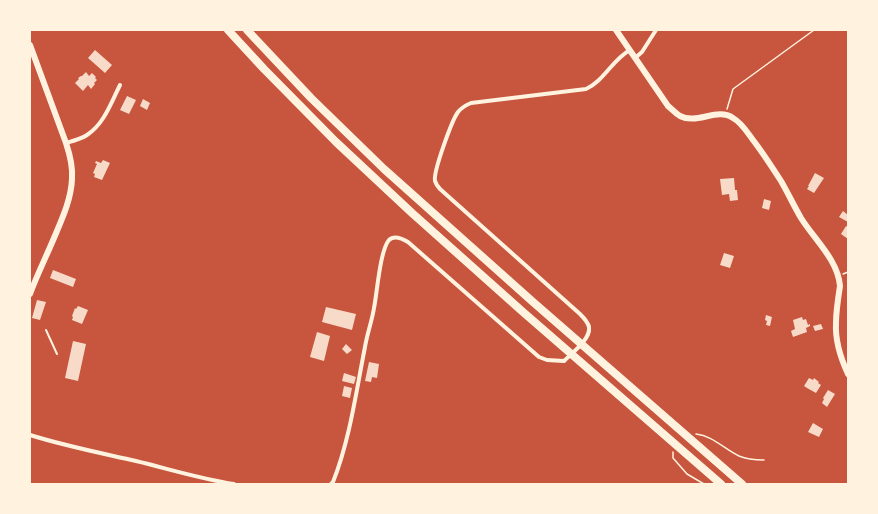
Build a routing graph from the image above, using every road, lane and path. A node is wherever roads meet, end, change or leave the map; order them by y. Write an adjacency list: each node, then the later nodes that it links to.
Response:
1 (228, 30): 21 (highway)
2 (247, 30): 22 (highway)
3 (616, 30): 7 (main road)
4 (656, 30): 8 (street)
5 (814, 30): 10 (path)
6 (30, 45): 11 (main road)
7 (630, 50): 8 (main road); 18 (street)
8 (635, 58): 10 (main road)
9 (120, 85): 11 (street)
10 (725, 115): 15 (main road)
11 (66, 143): 12 (main road)
12 (30, 294)
13 (46, 330): 14 (lane)
14 (57, 354)
15 (848, 374)
16 (30, 434): 17 (street)
17 (204, 478): 19 (street); 20 (street)
18 (332, 483)
19 (206, 484)
20 (234, 484)
21 (721, 484)
22 (742, 484)

